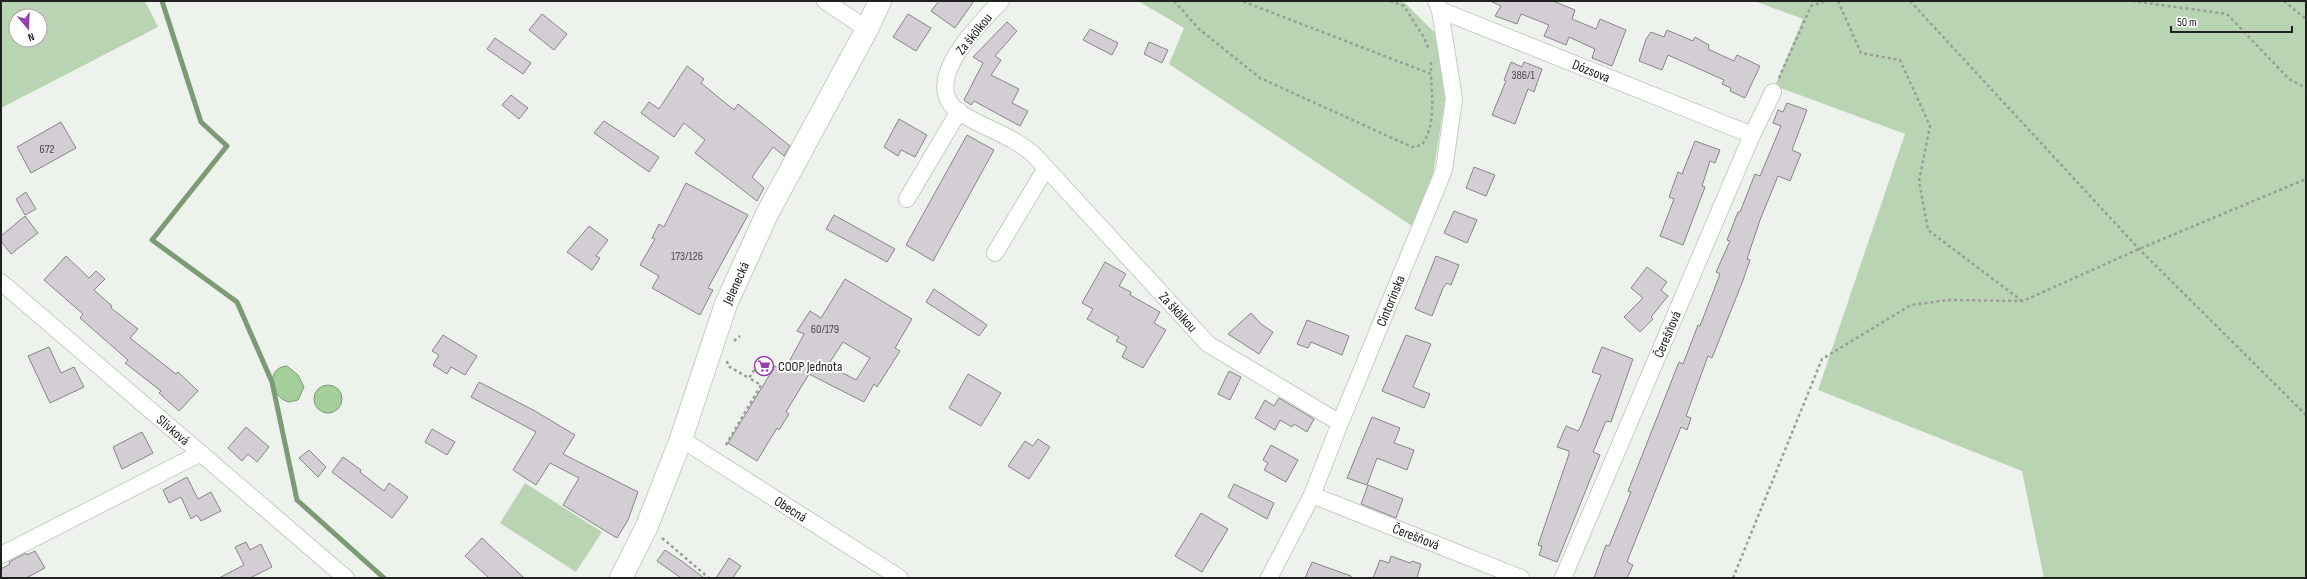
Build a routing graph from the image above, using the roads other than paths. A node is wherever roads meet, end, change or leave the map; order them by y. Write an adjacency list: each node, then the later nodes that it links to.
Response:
1 (825, 1): 5 (street)
2 (880, 1): 5 (street, Jelenecká)
3 (1001, 1): 7 (street, Za škôlkou)
4 (1438, 6): 8 (street, Dózsova); 13 (street, Cintorínska)
5 (867, 29): 14 (street, Jelenecká)
6 (1773, 92): 8 (street, Čerešňová)
7 (959, 111): 9 (street, Za škôlkou); 10 (street)
8 (1752, 135): 23 (street, Čerešňová)
9 (1046, 168): 11 (street); 13 (street, Za škôlkou)
10 (907, 199)
11 (995, 253)
12 (1, 282): 15 (street, Slivková)
13 (1340, 423): 16 (street, Cintorínska)
14 (681, 439): 19 (street, Jelenecká); 20 (street, Obecná)
15 (201, 453): 17 (street); 18 (street, Slivková)
16 (1312, 495): 21 (street, Cintorínska); 22 (street, Čerešňová)
17 (1, 555)
18 (346, 578)
19 (621, 578)
20 (900, 578)
21 (1269, 578)
22 (1521, 578)
23 (1562, 578)

